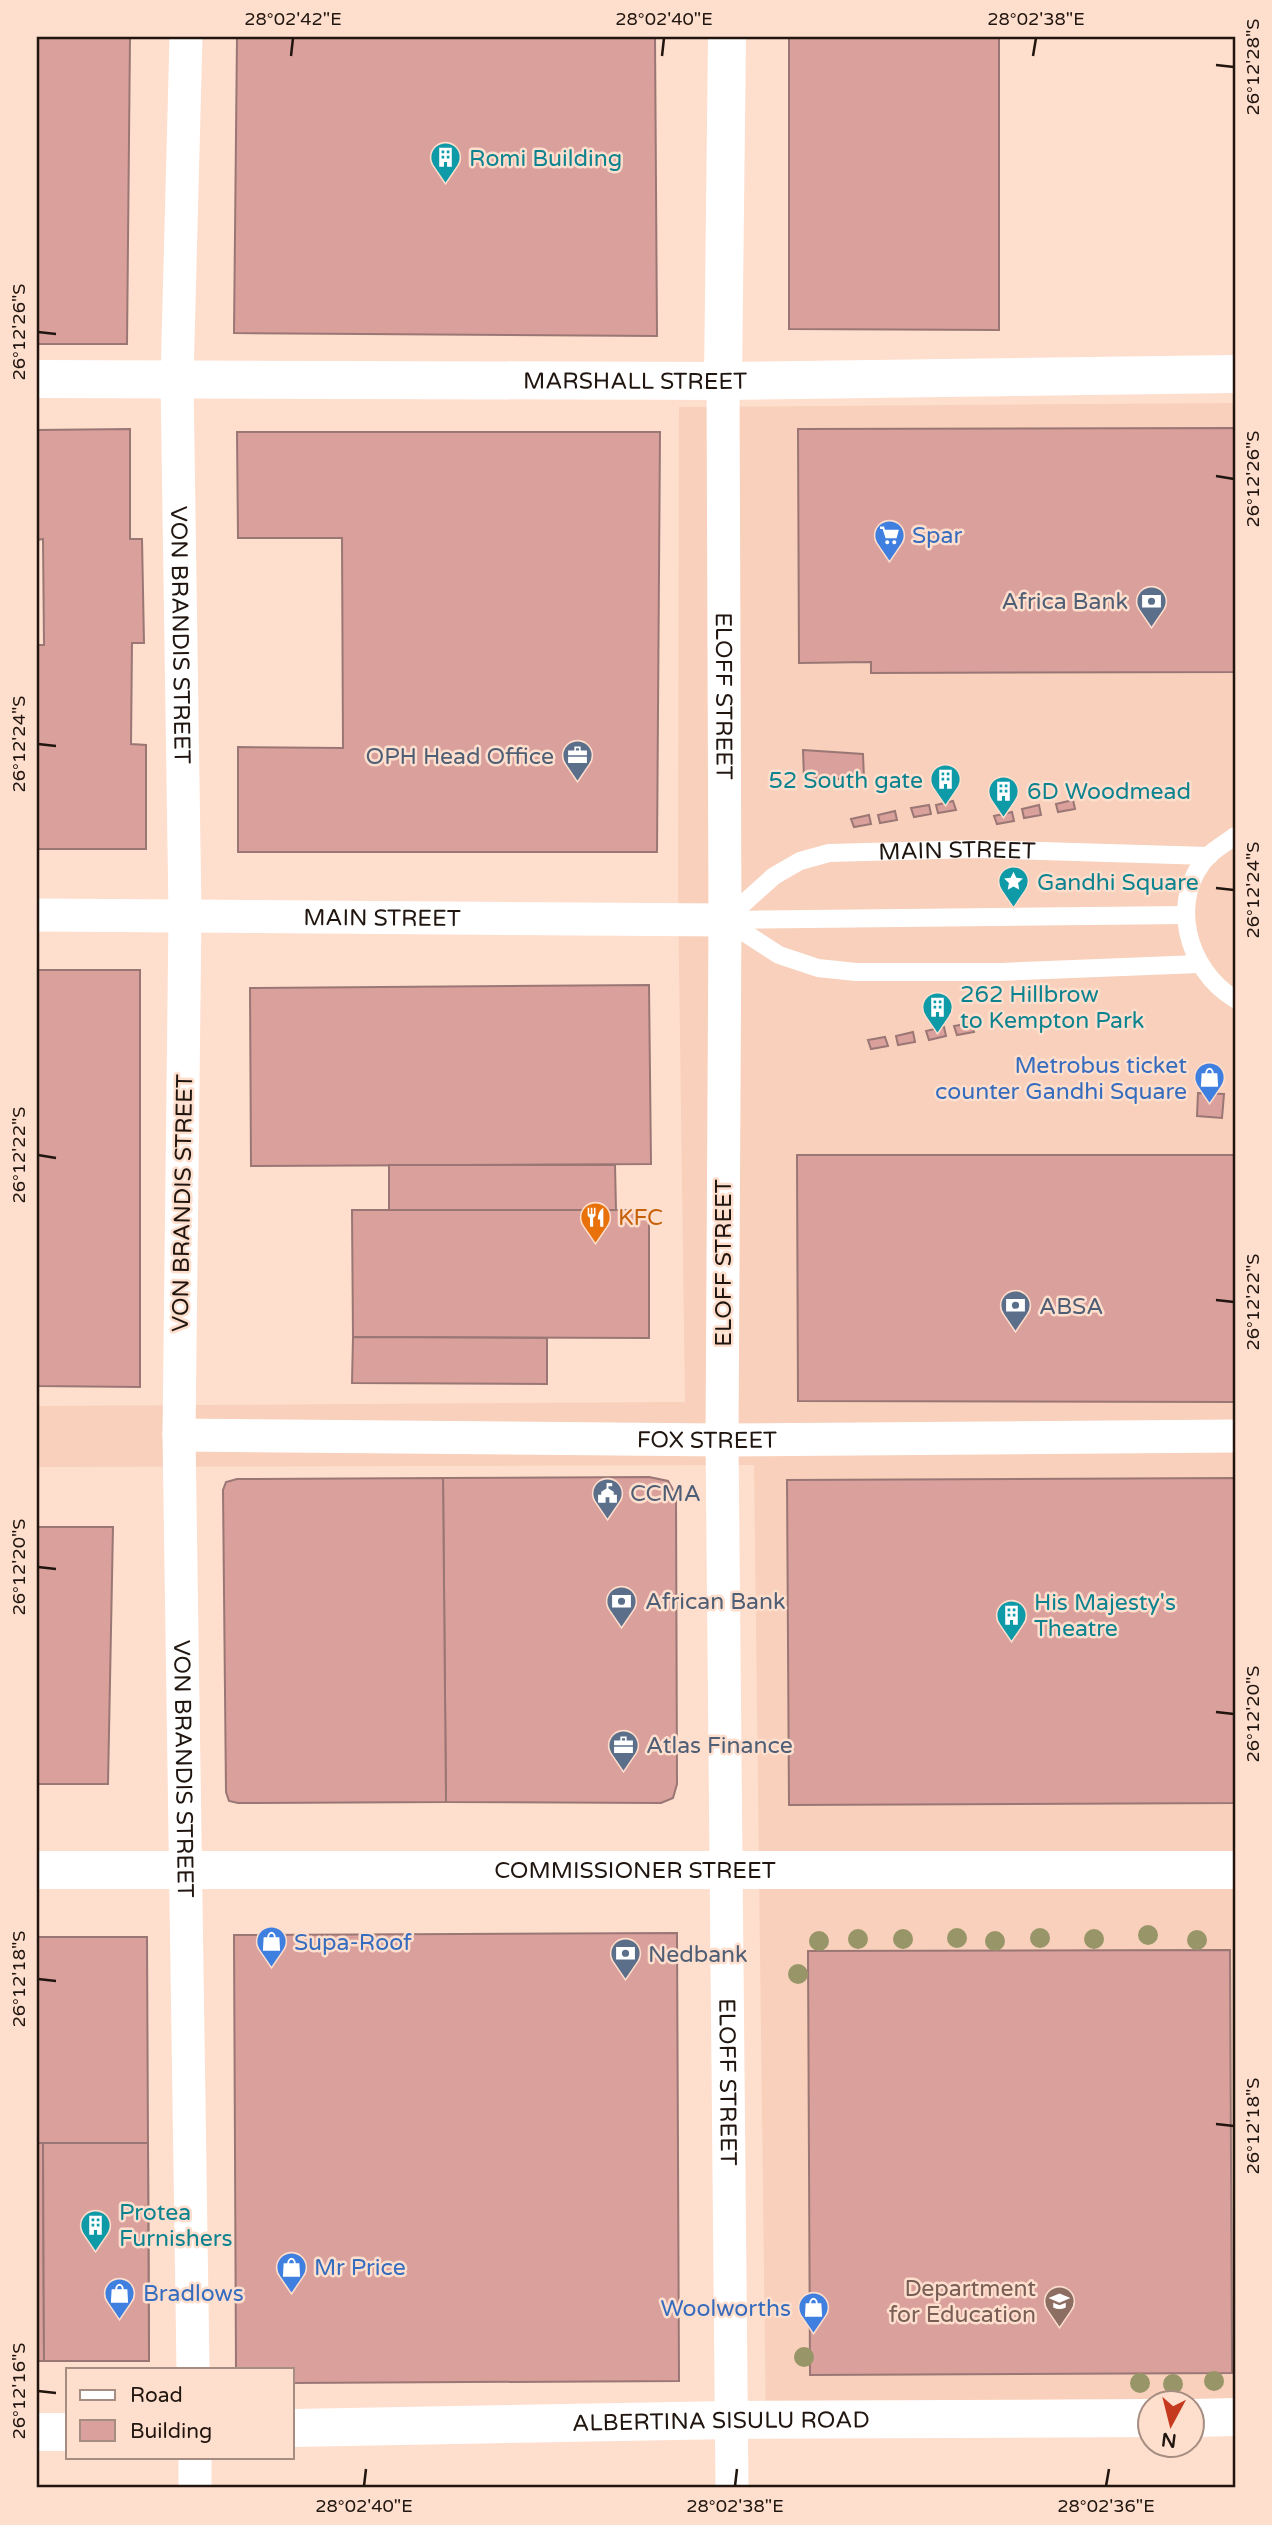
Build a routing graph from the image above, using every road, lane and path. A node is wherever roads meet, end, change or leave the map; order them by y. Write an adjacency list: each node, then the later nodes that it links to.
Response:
1 (186, 37): 5 (street, VON BRANDIS STREET)
2 (727, 37): 6 (main road, ELOFF STREET)
3 (1235, 374): 6 (main road, MARSHALL STREET)
4 (37, 379): 5 (main road, MARSHALL STREET)
5 (177, 380): 6 (main road, MARSHALL STREET); 9 (street, VON BRANDIS STREET)
6 (723, 381): 12 (street, ELOFF STREET)
7 (1235, 836): 8 (lane)
8 (1209, 856): 11 (lane); 12 (lane, MAIN STREET)
9 (185, 914): 10 (street, MAIN STREET); 12 (street, MAIN STREET); 15 (street, VON BRANDIS STREET)
10 (37, 915)
11 (1186, 915): 12 (lane); 13 (lane)
12 (725, 920): 13 (lane); 17 (street, ELOFF STREET)
13 (1199, 964): 14 (lane)
14 (1235, 999)
15 (179, 1435): 17 (street, FOX STREET); 18 (street, VON BRANDIS STREET)
16 (1235, 1436): 17 (street, FOX STREET)
17 (722, 1440): 21 (street, ELOFF STREET)
18 (184, 1869): 19 (main road, COMMISSIONER STREET); 21 (main road, COMMISSIONER STREET); 22 (street, VON BRANDIS STREET)
19 (37, 1870)
20 (1235, 1870): 21 (main road, COMMISSIONER STREET)
21 (727, 1872): 26 (street, ELOFF STREET)
22 (193, 2368)
23 (1235, 2417): 25 (main road)
24 (1136, 2418): 26 (main road, ALBERTINA SISULU ROAD)
25 (1206, 2418)
26 (731, 2420): 27 (main road, ALBERTINA SISULU ROAD); 32 (street, ELOFF STREET)
27 (294, 2428)
28 (37, 2432): 29 (main road)
29 (66, 2432)
30 (195, 2458): 31 (street)
31 (195, 2488)
32 (732, 2488)

